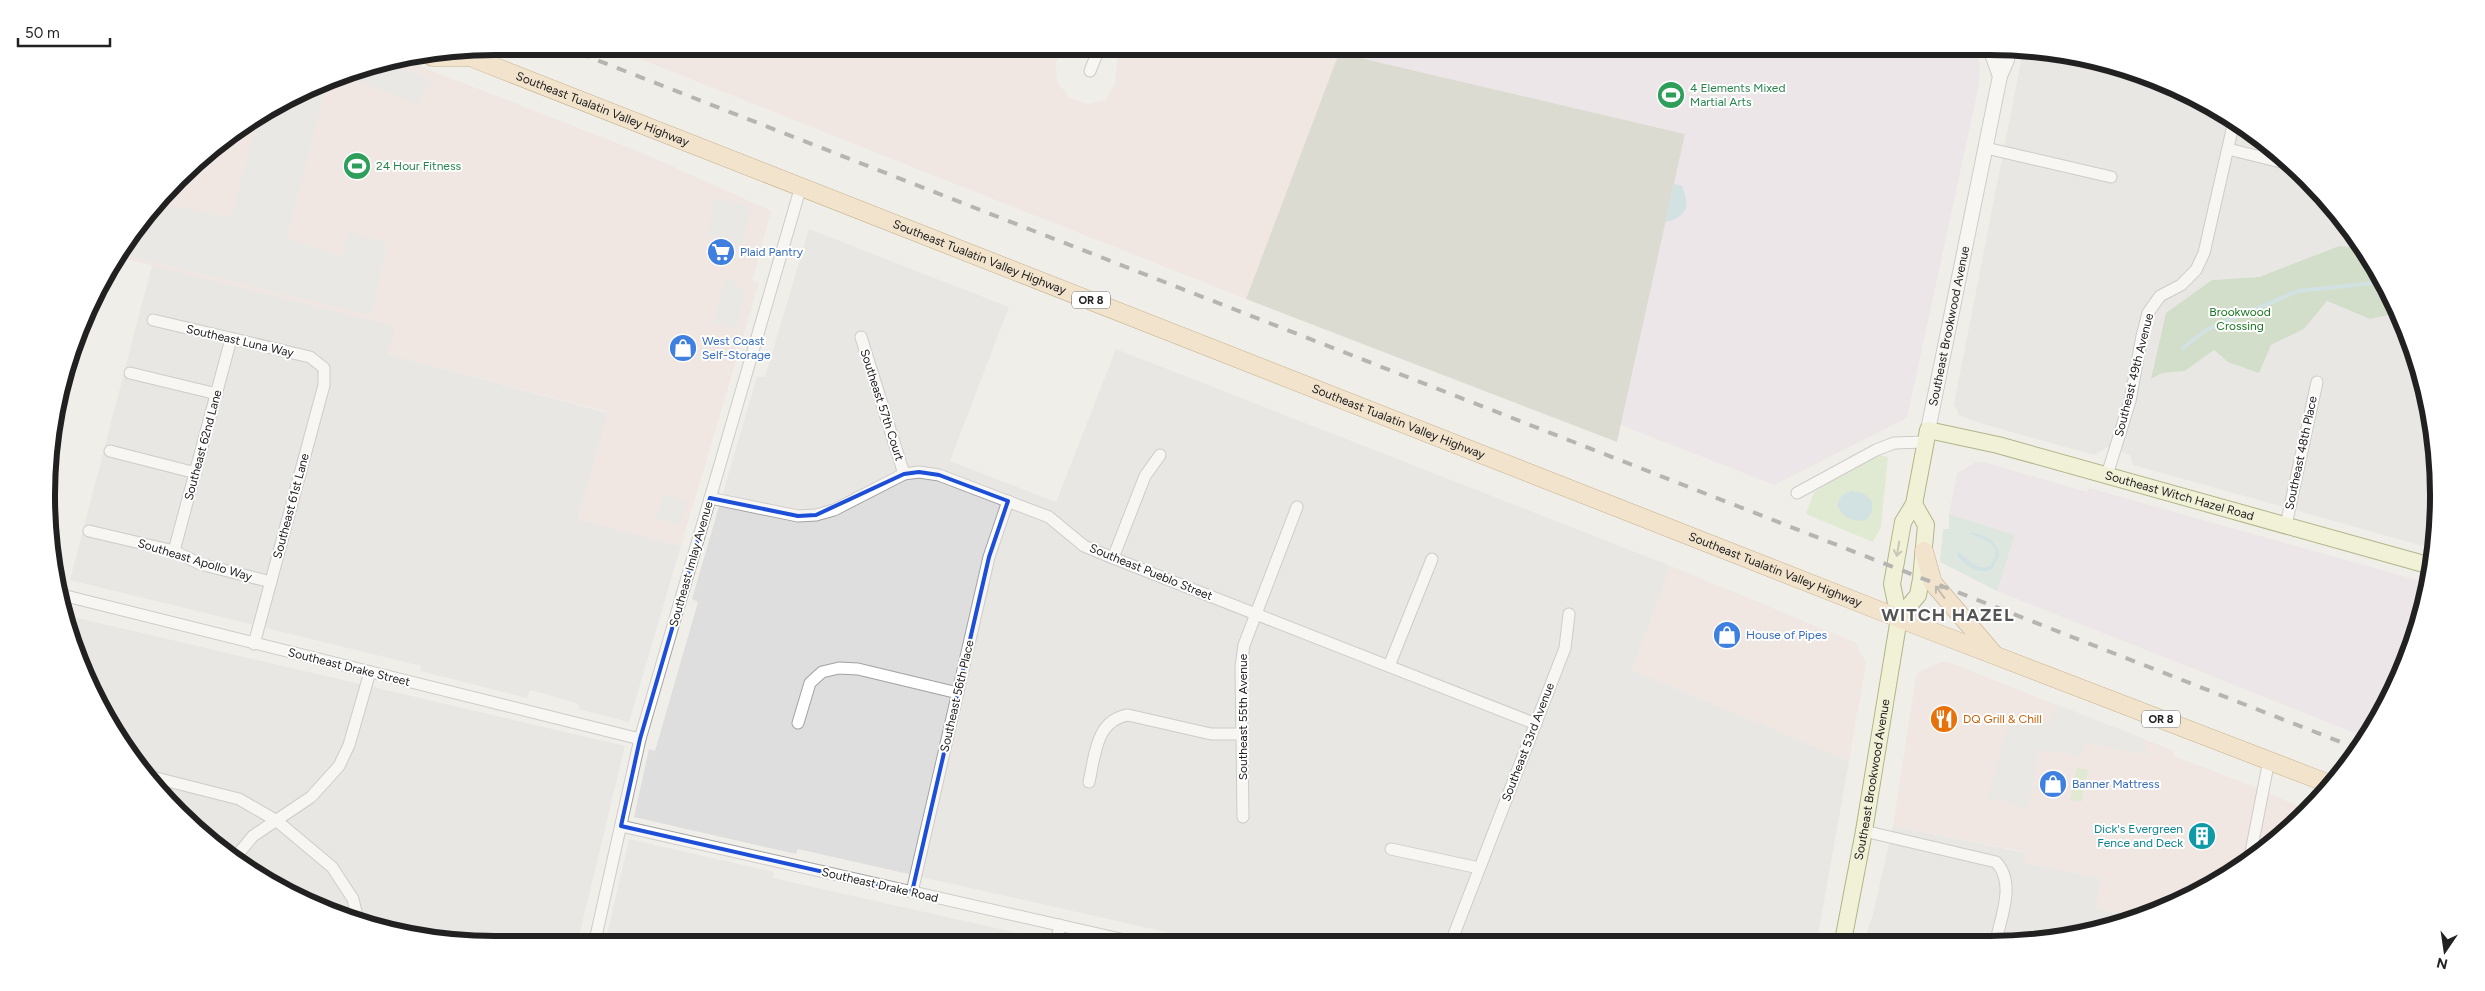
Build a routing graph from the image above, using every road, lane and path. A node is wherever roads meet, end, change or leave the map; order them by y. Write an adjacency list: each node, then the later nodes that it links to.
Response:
1 (1096, 55): 5 (street)
2 (1992, 55): 6 (street)
3 (472, 56): 12 (main road, Southeast Tualatin Valley Highway / OR 8)
4 (2007, 56): 6 (street, Southeast Brookwood Avenue)
5 (1090, 71)
6 (2000, 76): 8 (street, Southeast Brookwood Avenue)
7 (2232, 128): 9 (street, Southeast 49th Avenue)
8 (1986, 148): 11 (street); 20 (street, Southeast Brookwood Avenue)
9 (2228, 149): 10 (street); 25 (street, Southeast 49th Avenue)
10 (2276, 161)
11 (2111, 178)
12 (801, 186): 27 (street, Southeast Imlay Avenue); 42 (main road, Southeast Tualatin Valley Highway / OR 8)
13 (153, 320): 15 (street, Southeast Luna Way)
14 (861, 337): 24 (street, Southeast 57th Court)
15 (232, 339): 16 (street, Southeast Luna Way); 19 (street, Southeast 62nd Lane)
16 (324, 368): 38 (street, Southeast 61st Lane)
17 (130, 373): 19 (street)
18 (2317, 382): 31 (street, Southeast 48th Place)
19 (217, 394): 23 (street, Southeast 62nd Lane)
20 (1926, 436): 25 (main road, Southeast Witch Hazel Road); 26 (street, Southeast Witch Hazel Road); 29 (main road, Southeast Brookwood Avenue)
21 (110, 451): 23 (street)
22 (1160, 454): 35 (street)
23 (196, 473): 33 (street, Southeast 62nd Lane)
24 (904, 474): 27 (street, Southeast Pueblo Street); 28 (street, Southeast Pueblo Street)
25 (2107, 475): 31 (main road, Southeast Witch Hazel Road)
26 (1798, 493)
27 (710, 498): 51 (street, Southeast Imlay Avenue)
28 (1008, 501): 35 (street, Southeast Pueblo Street); 47 (street, Southeast 56th Place)
29 (1914, 504): 34 (main road); 42 (main road, Southeast Brookwood Avenue, one-way to 42)
30 (1297, 507): 40 (street, Southeast 55th Avenue)
31 (2286, 525): 37 (main road, Southeast Witch Hazel Road)
32 (89, 531): 33 (street, Southeast Apollo Way)
33 (174, 551): 38 (street, Southeast Apollo Way)
34 (1924, 551): 42 (main road); 44 (main road, one-way to 34)
35 (1113, 558): 40 (street, Southeast Pueblo Street)
36 (1432, 559): 45 (street)
37 (2424, 564)
38 (271, 582): 43 (street, Southeast 61st Lane)
39 (67, 596): 43 (street, Southeast Drake Street)
40 (1255, 612): 45 (street, Southeast Pueblo Street); 50 (street, Southeast 55th Avenue)
41 (1569, 614): 49 (street, Southeast 53rd Avenue)
42 (1899, 618): 44 (main road, Southeast Tualatin Valley Highway / OR 8); 59 (main road, Southeast Brookwood Avenue)
43 (254, 644): 46 (street, Southeast Drake Street)
44 (1996, 655): 52 (main road, Southeast Tualatin Valley Highway / OR 8)
45 (1389, 666): 49 (street, Southeast Pueblo Street)
46 (370, 672): 51 (street, Southeast Drake Street); 57 (street)
47 (958, 693): 48 (street); 64 (street, Southeast 56th Place)
48 (798, 723)
49 (1536, 724): 63 (street, Southeast 53rd Avenue)
50 (1242, 734): 54 (street); 56 (street, Southeast 55th Avenue)
51 (640, 739): 58 (street, Southeast Imlay Avenue)
52 (2269, 760): 55 (main road, Southeast Tualatin Valley Highway / OR 8); 61 (street)
53 (158, 779): 57 (street)
54 (1089, 782)
55 (2324, 782)
56 (1243, 817)
57 (277, 820): 62 (street); 65 (street)
58 (621, 826): 64 (street, Southeast Drake Road); 67 (street, Southeast Imlay Avenue)
59 (1864, 831): 71 (main road, Southeast Brookwood Avenue); 72 (street)
60 (1391, 849): 63 (street)
61 (2251, 850)
62 (239, 854)
63 (1479, 868): 70 (street, Southeast 53rd Avenue)
64 (912, 892): 66 (street, Southeast Drake Road)
65 (356, 914)
66 (1060, 925): 68 (street); 69 (street, Southeast Drake Road)
67 (596, 936)
68 (1058, 936)
69 (1108, 936)
70 (1453, 936)
71 (1844, 936)
72 (1997, 936)

